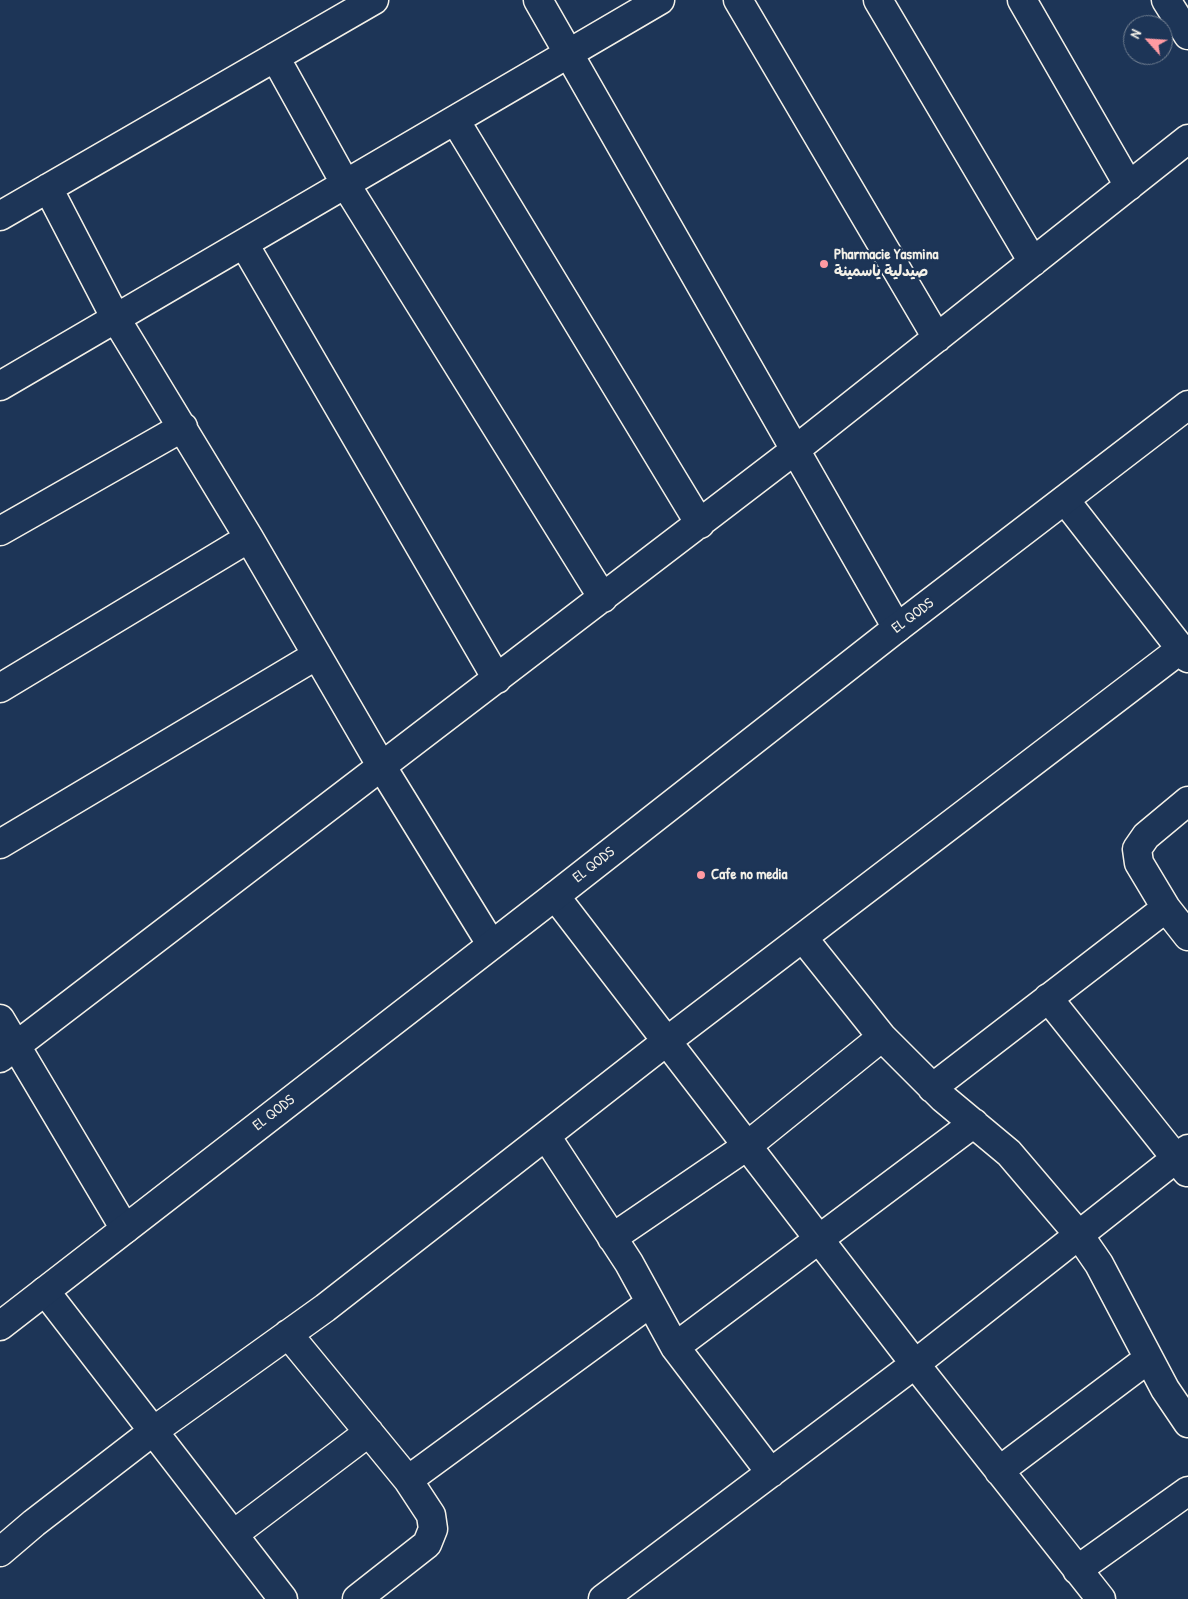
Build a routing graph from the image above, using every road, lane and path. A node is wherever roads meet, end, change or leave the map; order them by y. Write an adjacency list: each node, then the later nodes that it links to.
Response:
1 (374, 0): 10 (street)
2 (538, 0): 9 (street)
3 (660, 0): 9 (street)
4 (738, 0): 20 (street)
5 (878, 0): 18 (street)
6 (1022, 0): 14 (street)
7 (1166, 0): 8 (street)
8 (1188, 36)
9 (570, 53): 11 (street); 24 (street)
10 (275, 57): 13 (street); 15 (street)
11 (455, 120): 13 (street); 26 (street)
12 (1188, 139): 14 (street)
13 (346, 184): 17 (street); 29 (street)
14 (1129, 186): 18 (street)
15 (48, 188): 16 (street); 19 (street)
16 (0, 216)
17 (244, 244): 19 (street); 33 (street)
18 (1034, 262): 20 (street)
19 (116, 319): 21 (street); 23 (street)
20 (937, 338): 24 (street)
21 (0, 386)
22 (1188, 405): 25 (street, EL QODS)
23 (182, 427): 27 (street); 28 (street)
24 (795, 450): 26 (street); 30 (street)
25 (1065, 500): 30 (street, EL QODS); 31 (street)
26 (700, 524): 29 (street)
27 (0, 531)
28 (249, 538): 32 (street); 34 (street)
29 (603, 598): 33 (street)
30 (897, 628): 38 (street, EL QODS)
31 (1185, 653): 41 (street)
32 (318, 655): 35 (street); 37 (street)
33 (497, 679): 35 (street)
34 (0, 688)
35 (382, 768): 42 (street); 47 (street)
36 (1188, 801): 39 (street)
37 (0, 844)
38 (555, 896): 42 (street, EL QODS); 46 (street)
39 (1166, 908): 40 (street); 43 (street)
40 (1188, 936)
41 (803, 938): 45 (street); 46 (street)
42 (491, 944): 53 (street, EL QODS)
43 (1048, 998): 48 (street); 52 (street)
44 (0, 1019): 47 (street)
45 (882, 1036): 48 (street); 51 (street)
46 (667, 1041): 50 (street); 51 (street)
47 (8, 1051): 53 (street)
48 (932, 1088): 49 (street)
49 (974, 1123): 54 (street); 56 (street)
50 (546, 1136): 55 (street); 60 (street)
51 (747, 1146): 55 (street); 56 (street)
52 (1184, 1160): 54 (street)
53 (126, 1230): 57 (street, EL QODS)
54 (1079, 1236): 62 (street); 63 (street)
55 (612, 1238): 58 (street)
56 (818, 1238): 61 (street); 63 (street)
57 (45, 1291): 59 (street, EL QODS); 65 (street)
58 (650, 1303): 61 (street); 69 (street)
59 (0, 1326)
60 (288, 1334): 65 (street); 66 (street)
61 (675, 1347): 68 (street)
62 (1148, 1358): 64 (street); 67 (street)
63 (915, 1364): 67 (street); 68 (street)
64 (1183, 1407)
65 (152, 1432): 71 (street); 72 (street)
66 (369, 1432): 69 (street); 71 (street)
67 (999, 1471): 73 (street)
68 (771, 1473): 76 (street)
69 (408, 1480): 75 (street)
70 (1188, 1491): 73 (street)
71 (234, 1534): 74 (street)
72 (0, 1552)
73 (1077, 1570): 77 (street)
74 (283, 1599)
75 (357, 1599)
76 (603, 1599)
77 (1101, 1599)

